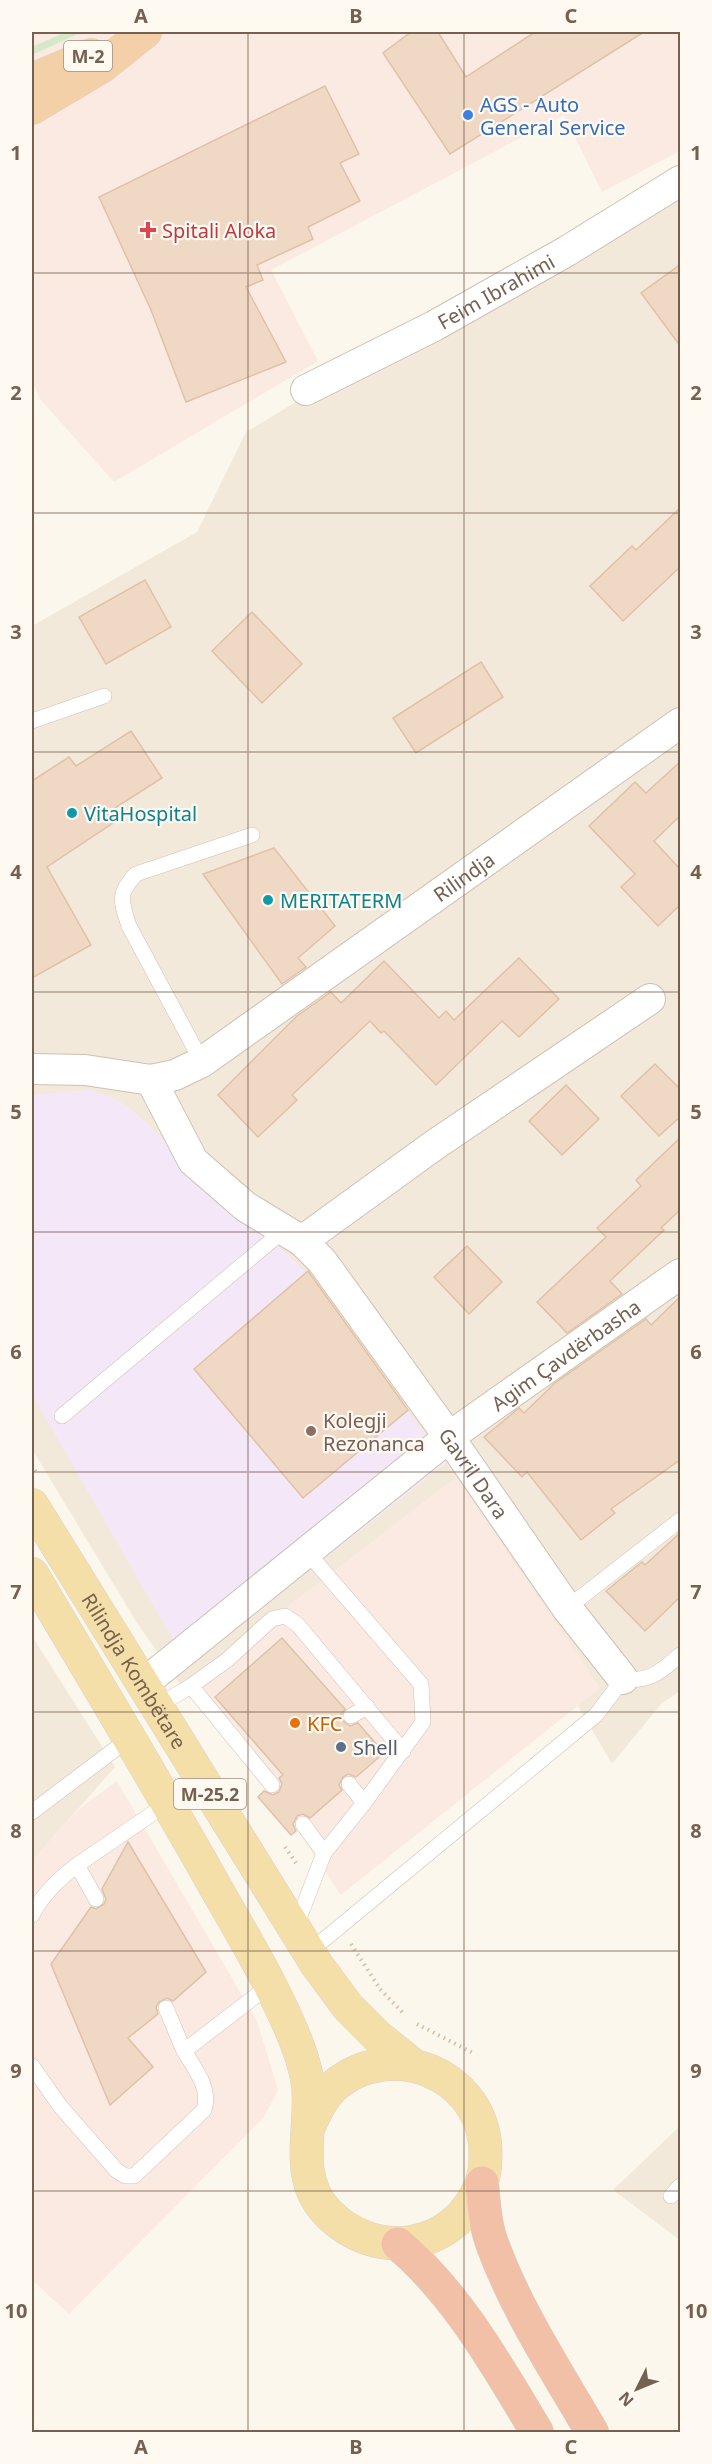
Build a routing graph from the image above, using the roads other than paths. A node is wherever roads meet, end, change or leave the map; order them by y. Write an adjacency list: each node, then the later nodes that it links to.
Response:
1 (146, 32): 2 (highway, M-2); 3 (highway)
2 (32, 80)
3 (32, 108)
4 (681, 181): 5 (street, Feim Ibrahimi)
5 (306, 390)
6 (104, 696): 7 (lane)
7 (32, 721)
8 (681, 723): 11 (street, Rilindja)
9 (252, 835): 11 (lane)
10 (650, 999): 14 (street)
11 (202, 1062): 13 (street, Rilindja)
12 (32, 1069): 13 (street)
13 (151, 1080): 14 (street, Gavril Dara)
14 (292, 1236): 16 (lane); 17 (street, Gavril Dara)
15 (681, 1274): 17 (street, Agim Çavdërbasha)
16 (62, 1416)
17 (449, 1437): 20 (street, Agim Çavdërbasha); 22 (street, Gavril Dara)
18 (32, 1505): 26 (main road, Rilindja Kombëtare / M-25.2)
19 (681, 1520): 22 (lane)
20 (307, 1552): 26 (street, Agim Çavdërbasha); 30 (lane)
21 (32, 1574): 29 (main road, Rilindja Kombëtare / M-25.2)
22 (567, 1608): 24 (street, Gavril Dara)
23 (681, 1655): 24 (lane)
24 (623, 1679): 41 (lane)
25 (191, 1686): 26 (lane); 27 (lane); 32 (lane)
26 (150, 1696): 41 (main road, Rilindja Kombëtare / M-25.2)
27 (368, 1707): 28 (lane); 30 (lane)
28 (351, 1716)
29 (130, 1738): 33 (main road, Rilindja Kombëtare / M-25.2); 35 (lane)
30 (403, 1751): 34 (lane)
31 (349, 1784): 34 (lane)
32 (272, 1785)
33 (168, 1803): 38 (lane); 42 (main road, Rilindja Kombëtare / M-25.2)
34 (364, 1803): 37 (lane)
35 (34, 1806)
36 (303, 1824): 37 (lane)
37 (324, 1853): 41 (lane)
38 (76, 1866): 39 (lane); 40 (lane)
39 (96, 1899)
40 (32, 1915)
41 (302, 1941): 45 (main road, Rilindja Kombëtare / M-25.2)
42 (270, 1985): 44 (lane); 47 (main road, Rilindja Kombëtare / M-25.2)
43 (166, 2008): 44 (lane)
44 (184, 2050): 46 (lane)
45 (412, 2064): 47 (main road, M-25.2); 48 (main road, M-25.2)
46 (32, 2066)
47 (309, 2126): 49 (main road, M-25.2)
48 (482, 2183): 49 (main road, M-25.2); 51 (highway)
49 (398, 2244): 50 (highway)
50 (537, 2433)
51 (592, 2433)

